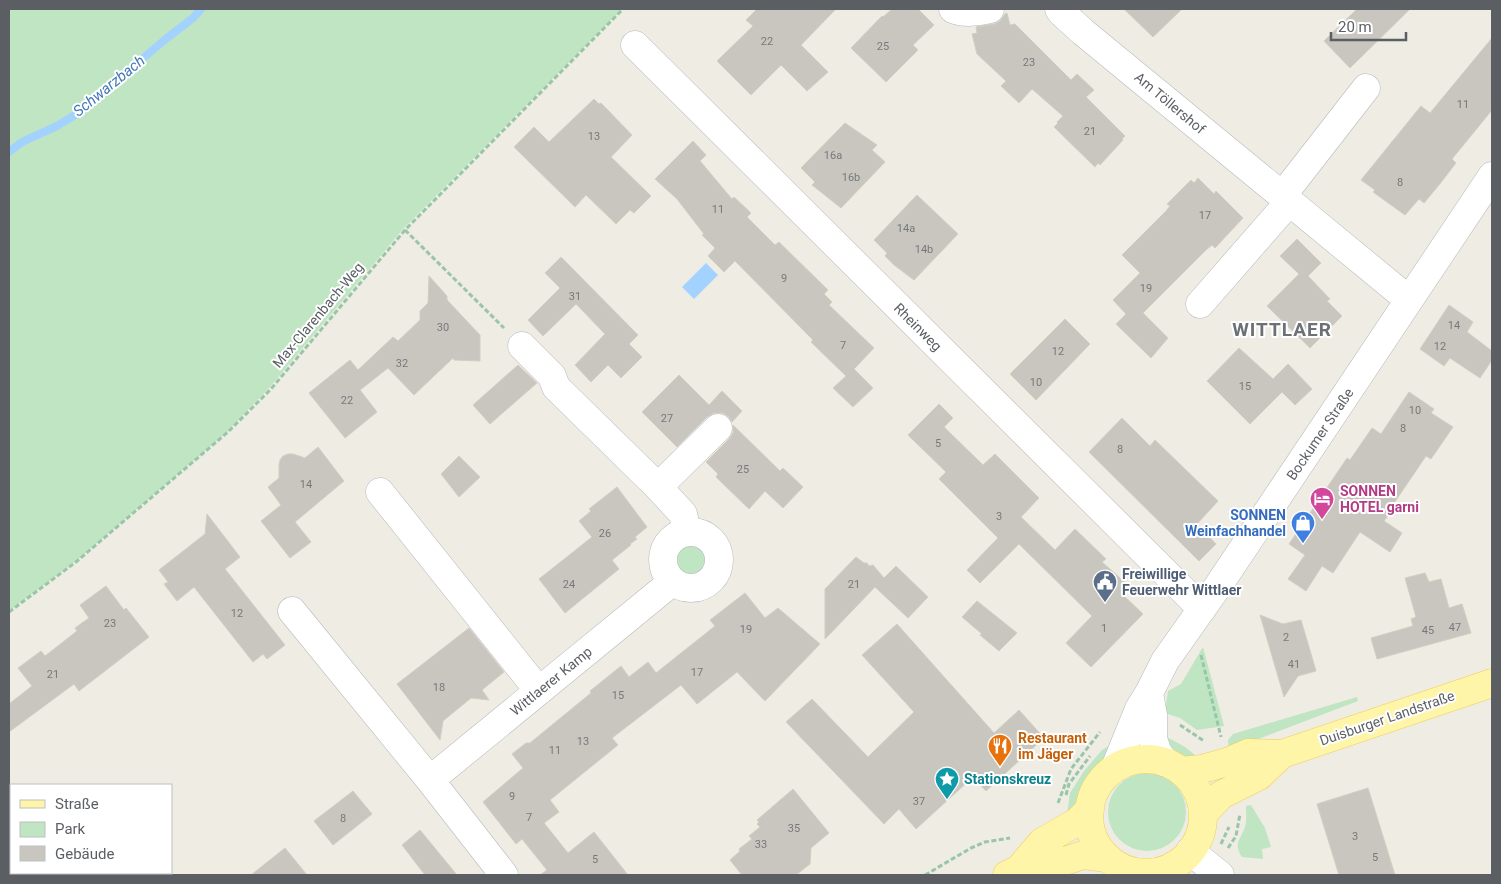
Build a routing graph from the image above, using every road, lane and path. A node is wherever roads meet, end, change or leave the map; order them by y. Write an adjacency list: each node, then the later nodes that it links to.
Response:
1 (623, 9): 9 (path, Max-Clarenbach-Weg)
2 (953, 9): 3 (street)
3 (990, 9)
4 (1059, 9): 8 (street, Am Töllershof)
5 (635, 45): 20 (street, Rheinweg)
6 (1366, 88): 8 (street)
7 (1492, 176): 10 (street, Bockumer Straße)
8 (1286, 199): 10 (street, Am Töllershof); 11 (street)
9 (404, 230): 12 (path); 19 (path, Max-Clarenbach-Weg)
10 (1409, 300): 20 (street, Bockumer Straße)
11 (1200, 304)
12 (522, 346): 14 (street)
13 (718, 428): 14 (street)
14 (658, 487): 16 (street)
15 (380, 492): 22 (street)
16 (687, 532): 17 (street); 17 (street)
17 (672, 582): 22 (street, Wittlaerer Kamp)
18 (292, 611): 29 (street)
19 (9, 612)
20 (1197, 616): 23 (street, Bockumer Straße); 26 (path)
21 (1492, 683): 25 (main road, Duisburger Landstraße)
22 (539, 691): 29 (street, Wittlaerer Kamp)
23 (1149, 694): 27 (street); 28 (street, Bockumer Straße)
24 (1106, 726): 32 (path)
25 (1282, 754): 26 (main road, Duisburger Landstraße); 31 (main road, Duisburger Landstraße)
26 (1227, 762): 27 (main road, Duisburger Landstraße)
27 (1172, 767): 28 (main road, Duisburger Landstraße); 31 (main road)
28 (1115, 768): 30 (main road, Duisburger Landstraße)
29 (430, 780): 37 (street)
30 (1090, 809): 32 (main road, Duisburger Landstraße); 35 (main road, Duisburger Landstraße)
31 (1203, 814): 34 (main road)
32 (1057, 835): 36 (main road, Duisburger Landstraße)
33 (970, 848): 38 (path)
34 (1176, 864): 35 (main road, Duisburger Landstraße); 39 (street)
35 (1116, 866): 36 (main road, Duisburger Landstraße)
36 (1013, 872)
37 (504, 875)
38 (925, 875)
39 (1220, 875)

